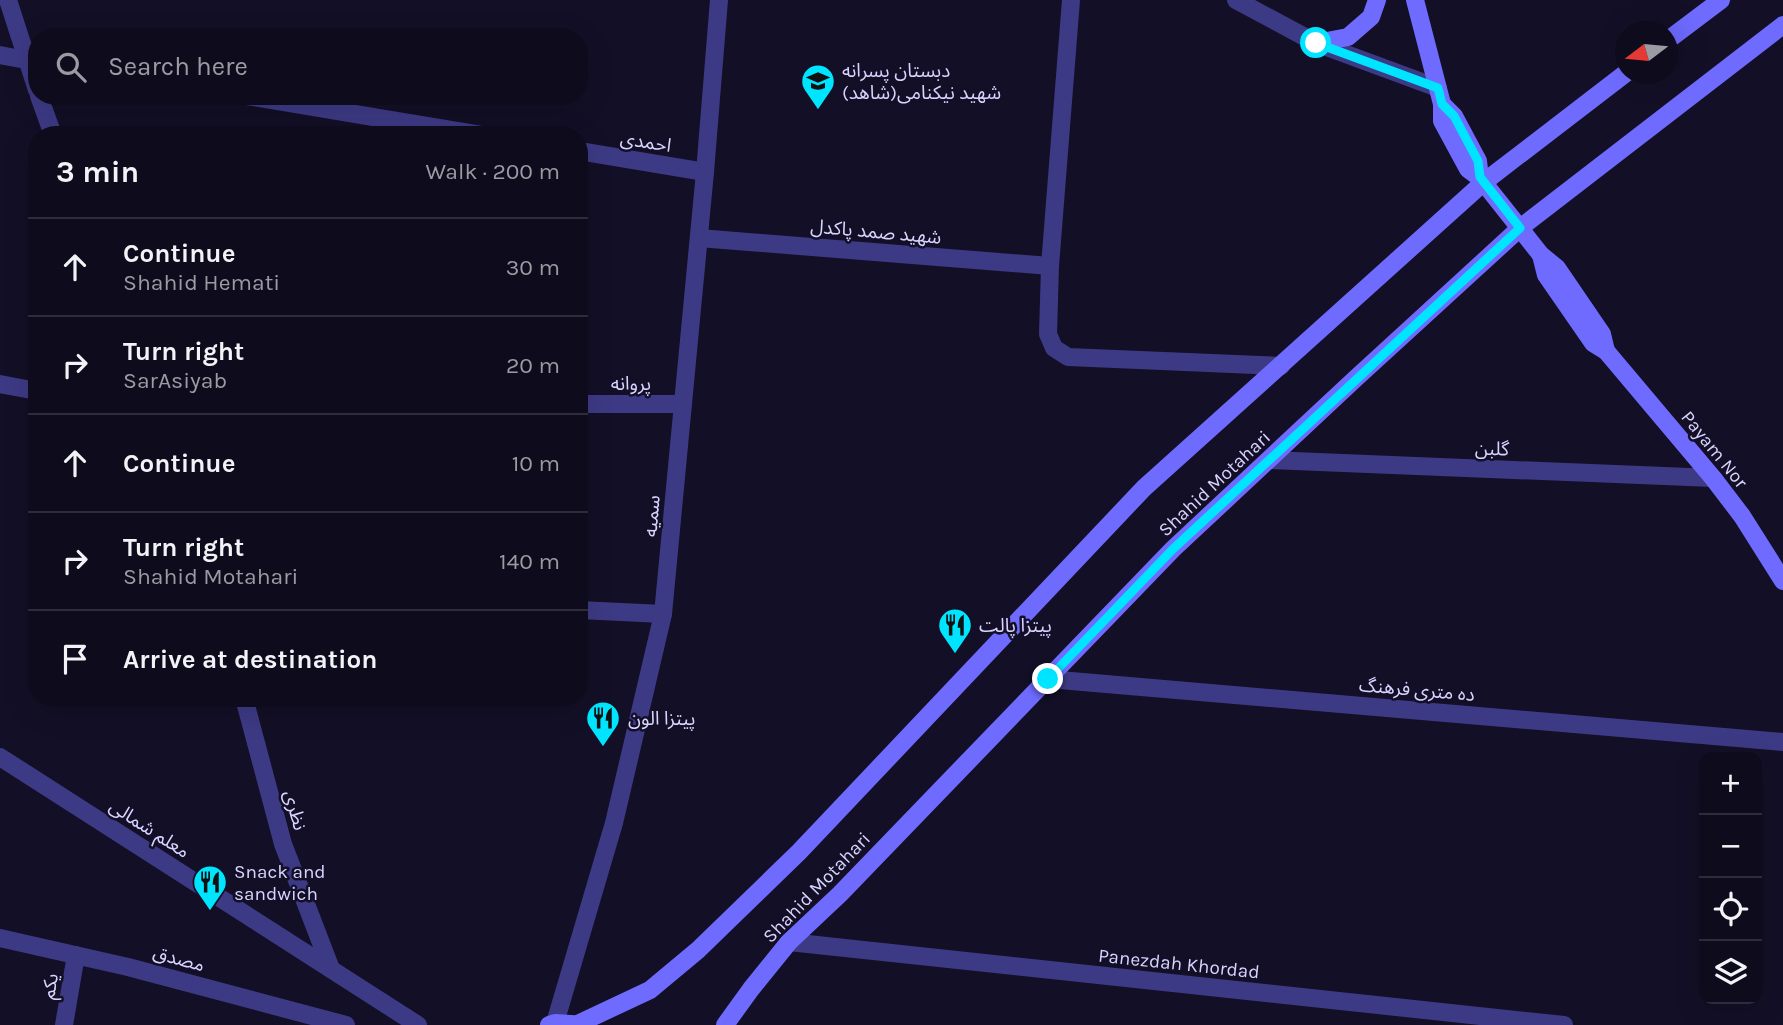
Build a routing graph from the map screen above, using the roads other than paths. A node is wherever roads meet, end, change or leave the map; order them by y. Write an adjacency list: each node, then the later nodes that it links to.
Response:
1 (8, 0): 11 (street)
2 (719, 0): 21 (street, سمیه)
3 (1072, 0): 25 (street)
4 (1236, 0): 10 (street)
5 (1377, 0): 10 (main road)
6 (1415, 0): 15 (main road, Payam Nor)
7 (1721, 0): 9 (main road)
8 (1783, 25): 23 (main road, Shahid Motahari)
9 (1678, 32)
10 (1316, 43): 15 (street)
11 (28, 51)
12 (0, 55): 13 (street)
13 (28, 60)
14 (1615, 81): 22 (main road, Shahid Motahari)
15 (1440, 96): 22 (main road, Payam Nor)
16 (42, 105): 18 (street)
17 (301, 105): 19 (street)
18 (50, 126)
19 (427, 126)
20 (588, 152): 21 (street, احمدی)
21 (705, 172): 24 (street, سمیه)
22 (1482, 180): 23 (main road, Payam Nor); 26 (main road, Shahid Motahari)
23 (1520, 228): 31 (main road, Shahid Motahari); 32 (main road, Payam Nor)
24 (699, 238): 25 (street, شهید صمد پاکدل); 30 (street, سمیه)
25 (1050, 267): 26 (street)
26 (1281, 366): 45 (main road, Shahid Motahari)
27 (0, 384): 28 (street)
28 (28, 389)
29 (588, 404): 30 (street, پروانه)
30 (683, 404): 35 (street, سمیه)
31 (1269, 460): 32 (street, گلبن); 36 (main road, Shahid Motahari)
32 (1713, 478): 33 (main road, Payam Nor)
33 (1783, 581)
34 (588, 610): 35 (street)
35 (663, 614): 44 (street, سمیه)
36 (1048, 679): 38 (street, ده متری فرهنگ); 41 (main road, Shahid Motahari)
37 (246, 707): 43 (street, نظری)
38 (1783, 742)
39 (0, 757): 43 (street, معلم شمالی)
40 (0, 938): 42 (street, مصدق)
41 (789, 942): 49 (main road, Shahid Motahari); 50 (street, Panezdah Khordad)
42 (76, 955): 46 (street, یکم); 47 (street, مصدق)
43 (331, 970): 48 (street, معلم شمالی)
44 (552, 1024): 45 (main road)
45 (583, 1024)
46 (64, 1025)
47 (346, 1025)
48 (418, 1025)
49 (725, 1025)
50 (1564, 1025)

